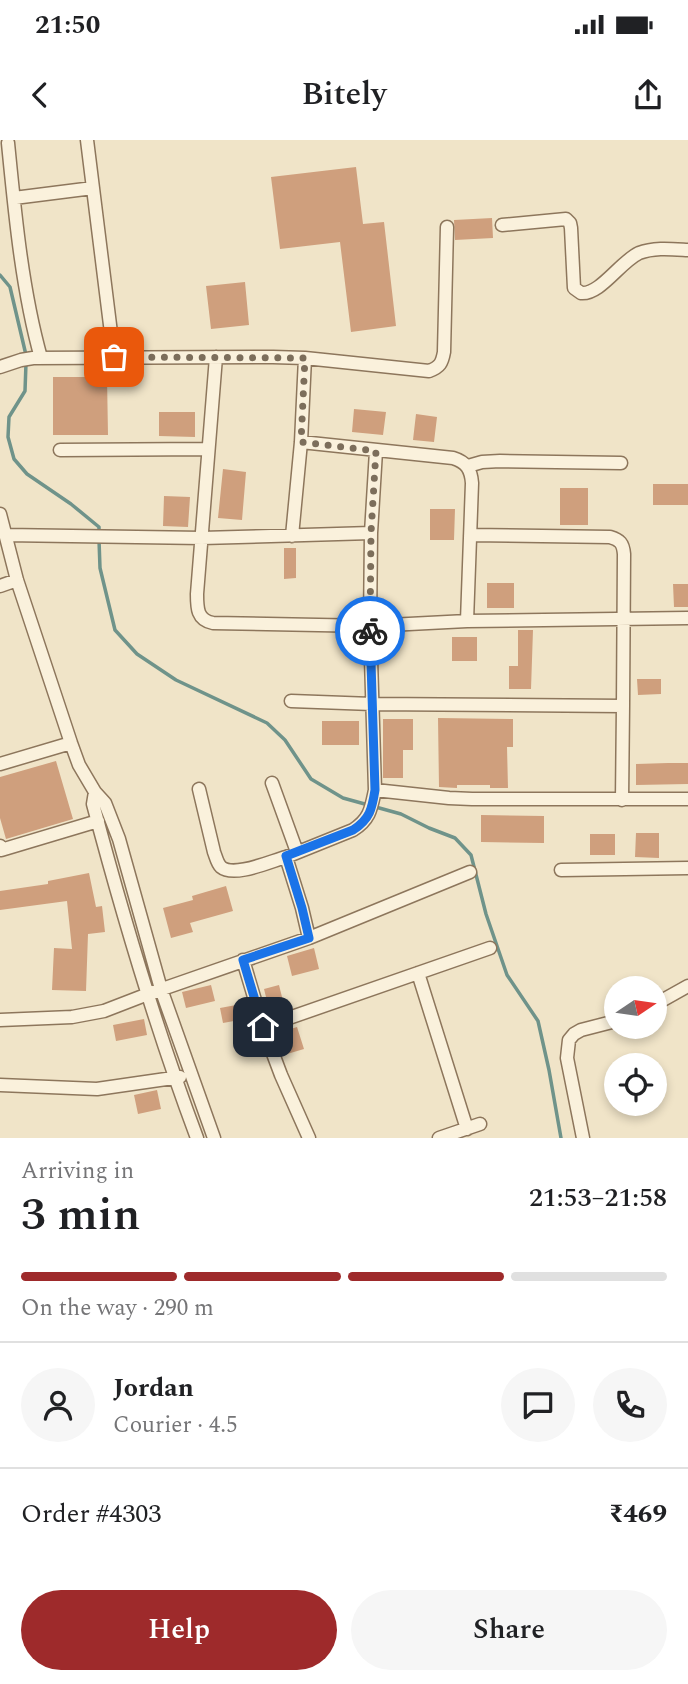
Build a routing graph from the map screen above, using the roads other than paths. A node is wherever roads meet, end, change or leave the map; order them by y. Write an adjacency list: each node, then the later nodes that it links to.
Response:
1 (87, 140): 3 (street)
2 (8, 143): 4 (street)
3 (93, 188): 4 (street); 8 (street)
4 (14, 198): 11 (street)
5 (502, 225): 7 (street)
6 (447, 227): 10 (street)
7 (688, 250)
8 (114, 357): 9 (street); 11 (street)
9 (216, 357): 10 (street); 14 (street)
10 (305, 358): 13 (street)
11 (31, 359): 12 (street)
12 (0, 367)
13 (301, 442): 16 (street); 23 (street)
14 (208, 449): 15 (street); 24 (street)
15 (60, 450)
16 (376, 451): 18 (street); 20 (street)
17 (621, 463): 18 (street)
18 (468, 466): 22 (street)
19 (0, 514): 21 (street)
20 (371, 533): 23 (street); 30 (street)
21 (6, 535): 24 (street); 25 (street)
22 (470, 535): 28 (street); 29 (street)
23 (292, 536): 24 (street)
24 (202, 538): 30 (street)
25 (17, 580): 26 (street); 34 (street)
26 (0, 586)
27 (688, 618): 28 (street)
28 (624, 619): 29 (street); 33 (street)
29 (467, 621): 30 (street)
30 (370, 626): 32 (street)
31 (290, 701): 32 (street)
32 (372, 704): 33 (street); 39 (street)
33 (623, 706): 41 (street)
34 (71, 743): 35 (street); 38 (street)
35 (0, 764)
36 (272, 783): 44 (street)
37 (199, 789): 44 (street)
38 (95, 792): 42 (street); 53 (street)
39 (375, 792): 41 (street); 44 (street)
40 (688, 799): 41 (street)
41 (622, 800)
42 (98, 821): 43 (street); 54 (street)
43 (0, 846)
44 (291, 854): 48 (street)
45 (688, 869): 46 (street)
46 (561, 870)
47 (470, 872): 48 (street)
48 (309, 938): 50 (street)
49 (490, 948): 51 (street)
50 (243, 960): 53 (street); 58 (street)
51 (418, 973): 58 (street); 63 (street)
52 (688, 986): 55 (street)
53 (161, 989): 54 (street); 59 (street)
54 (148, 993): 56 (street); 60 (street)
55 (667, 998)
56 (0, 1020)
57 (604, 1024): 68 (street)
58 (263, 1027): 66 (street)
59 (191, 1073): 60 (street); 65 (street)
60 (174, 1079): 61 (street); 64 (street)
61 (0, 1086)
62 (480, 1124): 63 (street)
63 (467, 1129): 67 (street)
64 (197, 1138)
65 (215, 1138)
66 (309, 1138)
67 (439, 1138)
68 (583, 1138)

